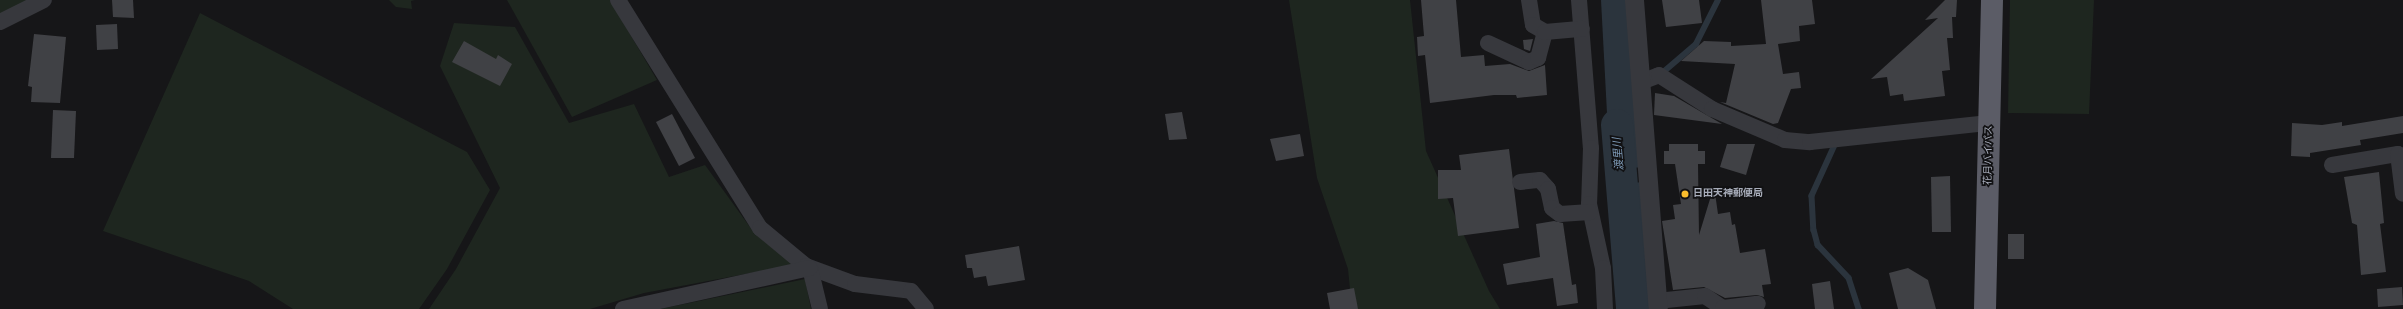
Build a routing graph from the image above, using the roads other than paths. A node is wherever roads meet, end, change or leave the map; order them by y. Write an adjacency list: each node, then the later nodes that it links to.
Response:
1 (44, 0): 7 (street)
2 (618, 0): 17 (street)
3 (1530, 0): 9 (street)
4 (1579, 0): 8 (street)
5 (1634, 0): 11 (street)
6 (1992, 0): 12 (highway, 花月バイパス)
7 (0, 22)
8 (1582, 29): 9 (street); 16 (street)
9 (1545, 32): 10 (street)
10 (1488, 43)
11 (1641, 82): 12 (street); 19 (street)
12 (1990, 123): 24 (highway, 花月バイパス)
13 (2332, 165): 15 (street)
14 (1520, 182): 16 (street)
15 (2403, 194)
16 (1590, 212): 23 (street)
17 (810, 268): 20 (street); 21 (street); 22 (street)
18 (1758, 304): 19 (street)
19 (1657, 305)
20 (623, 309)
21 (820, 309)
22 (926, 309)
23 (1605, 309)
24 (1985, 309)

